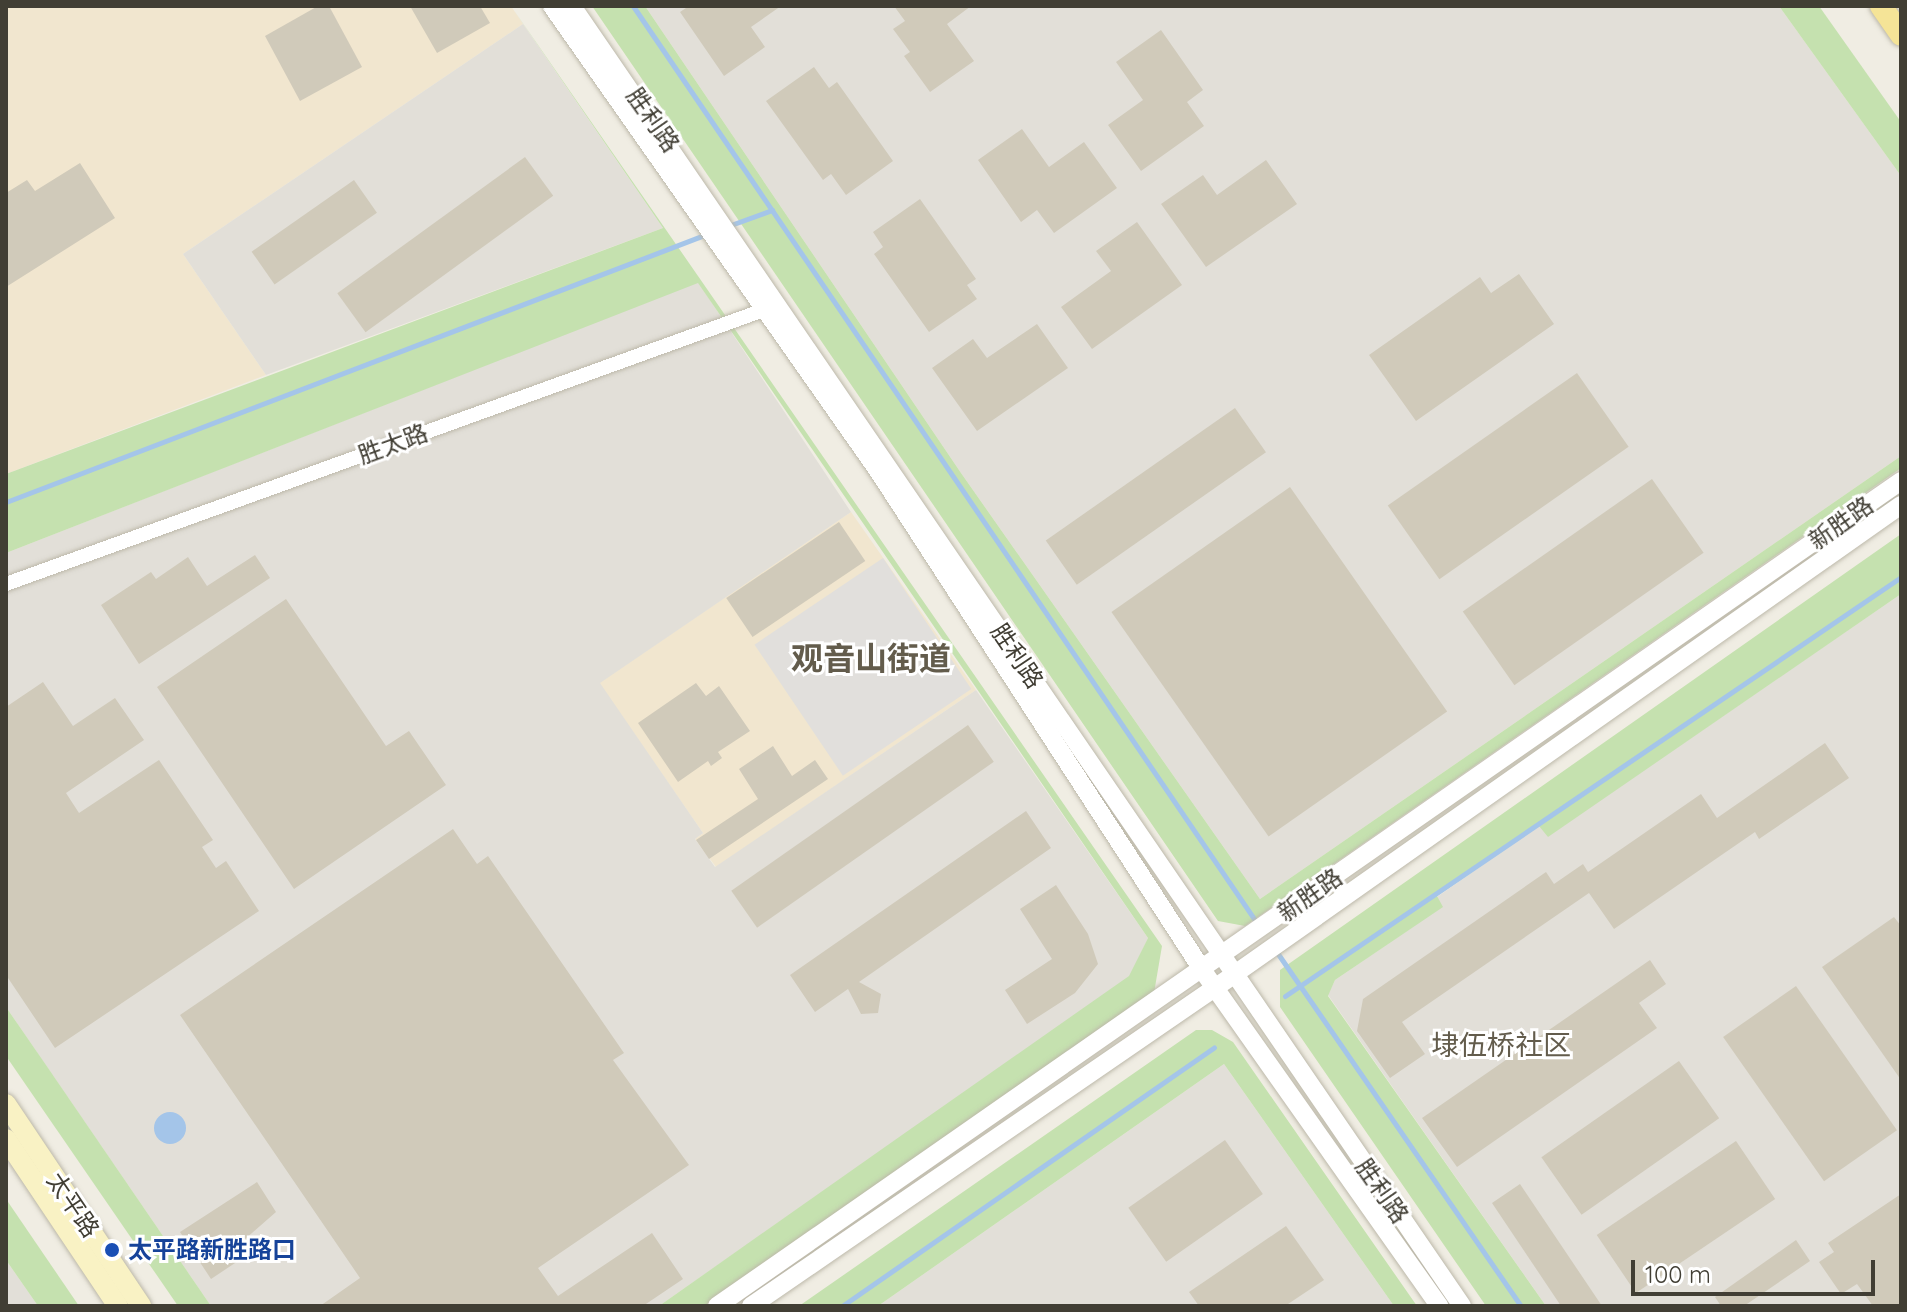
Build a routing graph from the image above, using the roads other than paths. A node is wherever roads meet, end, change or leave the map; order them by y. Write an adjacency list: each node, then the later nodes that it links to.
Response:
1 (552, 6): 5 (street, 胜利路)
2 (572, 6): 5 (street, 胜利路)
3 (1881, 6): 4 (main road)
4 (1901, 35)
5 (708, 212): 6 (street, 胜利路)
6 (772, 306): 9 (street, 胜太路); 10 (street, 胜利路); 11 (street, 胜利路)
7 (1901, 481): 10 (street, 新胜路)
8 (1901, 505): 12 (street, 新胜路)
9 (6, 584)
10 (1221, 958): 11 (street, 新胜路); 12 (street, 胜利路)
11 (1203, 971): 13 (street, 胜利路); 18 (street, 新胜路)
12 (1232, 976): 13 (street, 新胜路); 21 (street, 胜利路)
13 (1215, 988): 19 (street, 新胜路); 20 (street, 胜利路)
14 (6, 1104): 17 (main road, 太平路)
15 (6, 1139): 16 (main road, 太平路)
16 (118, 1306)
17 (141, 1306)
18 (717, 1306)
19 (751, 1306)
20 (1439, 1306)
21 (1462, 1306)

